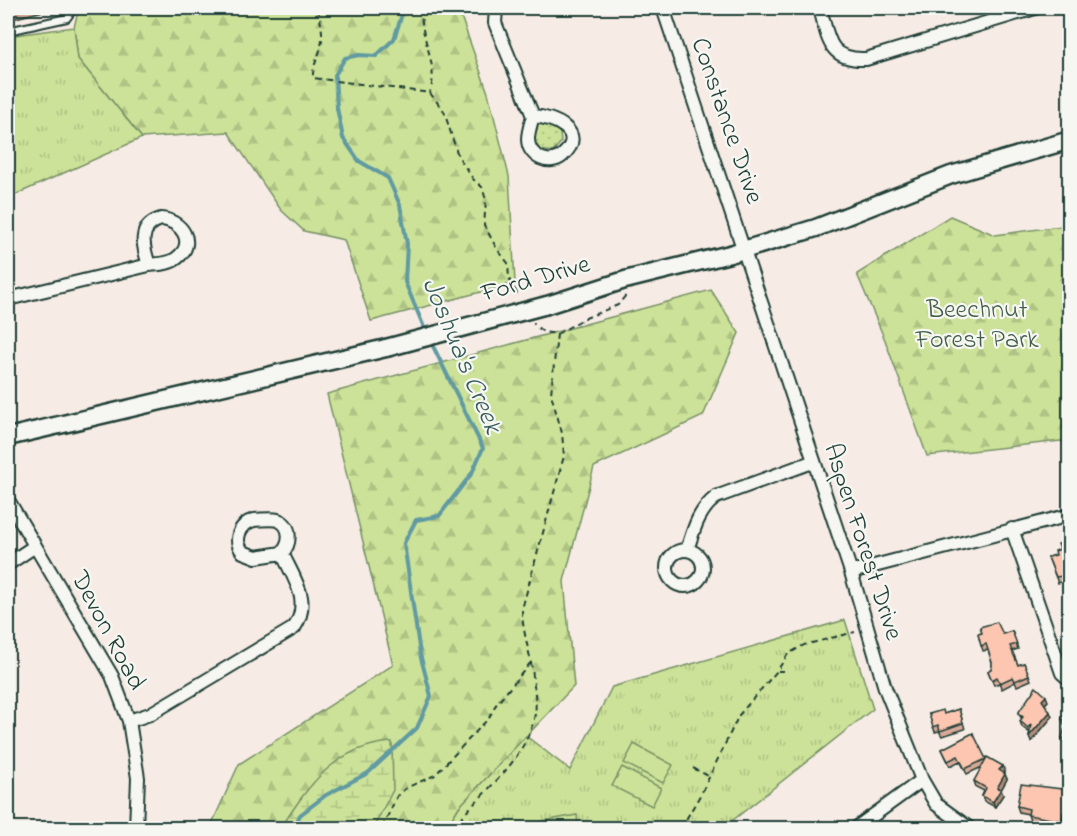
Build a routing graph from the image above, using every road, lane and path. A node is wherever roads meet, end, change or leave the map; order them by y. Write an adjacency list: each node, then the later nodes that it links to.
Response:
1 (74, 8): 2 (path); 9 (lane)
2 (98, 8)
3 (318, 8): 10 (path)
4 (422, 8): 10 (path)
5 (496, 8): 11 (street)
6 (663, 8): 13 (street, Constance Drive)
7 (820, 8): 8 (street)
8 (1035, 8)
9 (8, 30)
10 (430, 93): 16 (path)
11 (533, 116)
12 (1070, 140): 13 (main road, Ford Drive)
13 (746, 249): 15 (main road, Ford Drive); 21 (street, Aspen Forest Drive)
14 (149, 266): 17 (street)
15 (625, 280): 19 (path); 20 (main road, Ford Drive, bridge)
16 (520, 298)
17 (8, 299)
18 (530, 318): 19 (path)
19 (557, 334): 31 (path)
20 (8, 437)
21 (812, 462): 26 (street); 29 (street, Aspen Forest Drive)
22 (8, 500): 25 (street, Devon Road)
23 (1070, 515): 24 (street)
24 (1012, 529): 29 (street); 34 (street)
25 (35, 546): 28 (street); 35 (street, Devon Road)
26 (687, 550)
27 (282, 553): 35 (street)
28 (8, 564)
29 (851, 572): 30 (street, Aspen Forest Drive)
30 (867, 630): 32 (path); 38 (street, Aspen Forest Drive)
31 (531, 662): 40 (path); 41 (path)
32 (777, 671): 33 (path); 37 (path)
33 (787, 671)
34 (1070, 680)
35 (129, 721): 39 (street, Devon Road)
36 (693, 768): 37 (path)
37 (710, 777): 42 (path)
38 (922, 780): 43 (street); 44 (street, Aspen Forest Drive)
39 (136, 828)
40 (382, 828)
41 (453, 828)
42 (681, 828)
43 (856, 828)
44 (969, 828)

